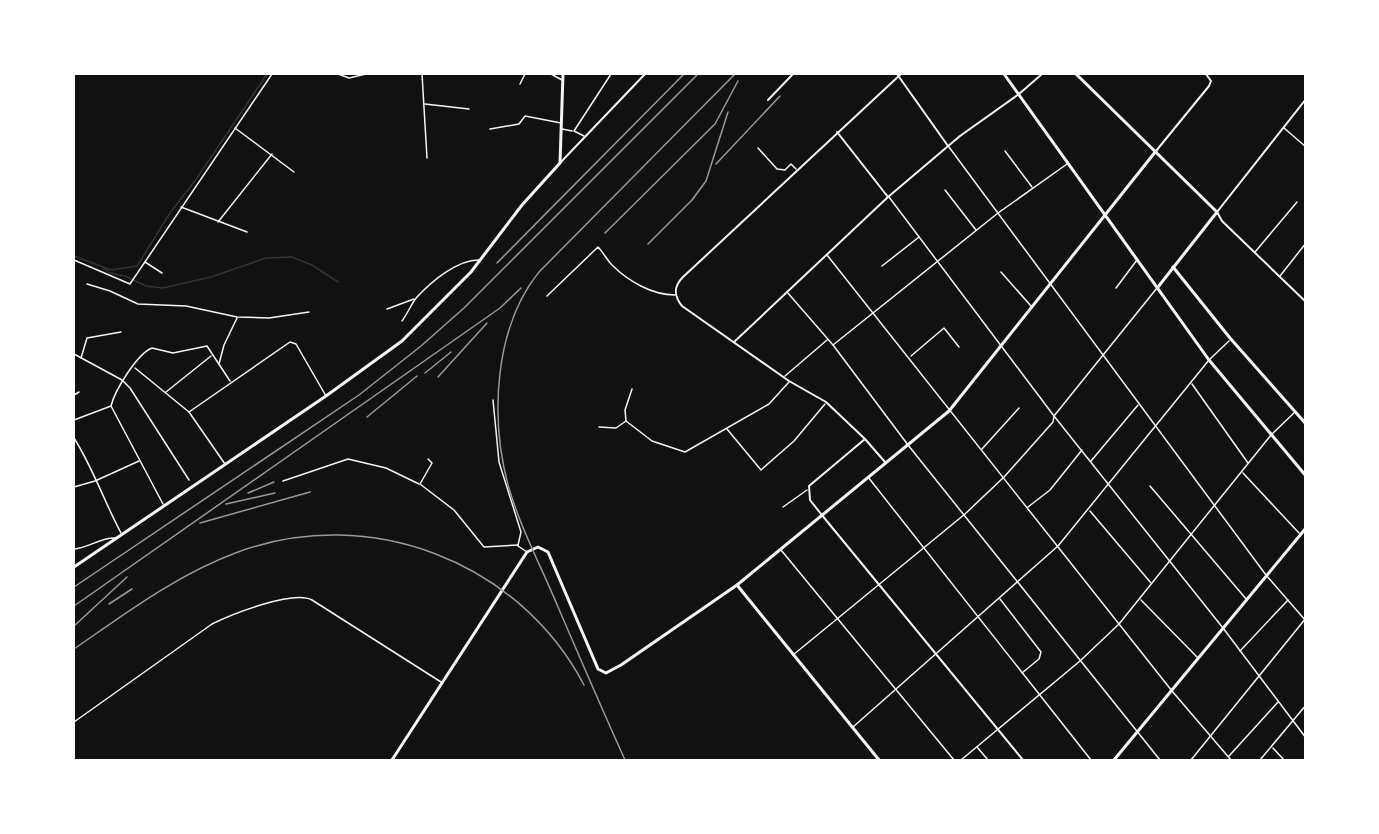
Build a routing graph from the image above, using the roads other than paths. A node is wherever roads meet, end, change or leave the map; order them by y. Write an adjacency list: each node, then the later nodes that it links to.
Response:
1 (272, 74): 25 (street)
2 (338, 74): 3 (street)
3 (366, 74)
4 (422, 74): 21 (street)
5 (525, 74): 17 (street)
6 (551, 74): 16 (street)
7 (563, 74): 16 (main road)
8 (611, 74): 28 (street)
9 (645, 74): 30 (street)
10 (793, 74): 20 (street)
11 (899, 74): 29 (street); 31 (street)
12 (1004, 74): 18 (main road)
13 (1042, 74): 18 (street)
14 (1076, 74): 35 (main road)
15 (1206, 74): 35 (street)
16 (562, 80): 23 (main road)
17 (520, 84)
18 (1019, 94): 31 (street); 39 (main road)
19 (1305, 99): 24 (street)
20 (768, 100)
21 (423, 104): 22 (street); 37 (street)
22 (469, 109)
23 (561, 124): 26 (street); 27 (main road)
24 (1283, 127): 32 (street); 47 (street)
25 (235, 128): 36 (street); 46 (street)
26 (490, 129)
27 (561, 129): 28 (street); 38 (main road)
28 (574, 131): 30 (street)
29 (837, 132): 40 (street); 44 (street)
30 (585, 136): 38 (street)
31 (948, 146): 44 (street); 48 (street)
32 (1305, 147)
33 (758, 148): 40 (street)
34 (1005, 151): 42 (street)
35 (1156, 151): 47 (main road); 49 (main road)
36 (272, 154): 41 (street); 50 (street)
37 (427, 159)
38 (560, 163): 59 (main road)
39 (1068, 164): 42 (street); 49 (main road)
40 (796, 170): 72 (street)
41 (294, 172)
42 (1033, 188): 48 (street)
43 (945, 190): 51 (street)
44 (888, 196): 53 (street); 56 (street)
45 (1297, 202): 55 (street)
46 (180, 207): 50 (street); 60 (street)
47 (1217, 212): 55 (street); 63 (main road)
48 (998, 213): 51 (street); 67 (street)
49 (1105, 215): 57 (main road); 67 (main road)
50 (218, 222): 52 (street)
51 (976, 231): 61 (street)
52 (247, 232)
53 (920, 236): 61 (street); 62 (street)
54 (1305, 243): 66 (street)
55 (1255, 252): 66 (street)
56 (827, 254): 71 (street); 79 (street)
57 (1138, 259): 69 (main road); 70 (street)
58 (74, 260): 60 (street)
59 (481, 260): 74 (street); 106 (main road)
60 (144, 262): 65 (street)
61 (939, 262): 79 (street); 86 (street)
62 (882, 266)
63 (1173, 267): 69 (main road); 84 (main road)
64 (1001, 272): 76 (street)
65 (162, 273)
66 (1279, 276): 75 (street)
67 (1051, 283): 76 (main road); 90 (street)
68 (87, 284): 80 (street)
69 (1158, 287): 90 (street); 94 (main road)
70 (1116, 288)
71 (787, 292): 83 (street); 85 (street)
72 (676, 295): 73 (street); 85 (street)
73 (547, 297)
74 (415, 299): 77 (street); 81 (street)
75 (1305, 302)
76 (1032, 307): 86 (main road)
77 (387, 309)
78 (309, 312): 80 (street)
79 (873, 313): 87 (street); 92 (street)
80 (237, 317): 95 (street)
81 (402, 321)
82 (121, 332): 93 (street)
83 (828, 339): 87 (street); 97 (street)
84 (1231, 340): 94 (street); 114 (main road)
85 (734, 343): 100 (street)
86 (1002, 344): 112 (main road); 115 (street)
87 (833, 345): 125 (street)
88 (959, 347): 92 (street)
89 (74, 354): 93 (street)
90 (1102, 354): 109 (street); 115 (street)
91 (212, 356): 95 (street); 96 (street); 104 (street)
92 (910, 357): 112 (street)
93 (81, 358): 98 (street)
94 (1209, 360): 101 (street); 122 (main road)
95 (218, 364): 99 (street)
96 (134, 367): 98 (street); 104 (street)
97 (785, 376)
98 (122, 380): 110 (street); 138 (street)
99 (230, 381): 106 (street); 113 (street)
100 (789, 381): 108 (street); 121 (street)
101 (1191, 383): 119 (street); 133 (street)
102 (632, 389): 117 (street)
103 (79, 392): 105 (street)
104 (166, 392): 113 (street)
105 (74, 395)
106 (326, 396): 132 (main road)
107 (493, 400): 158 (street)
108 (826, 402): 121 (street); 124 (street)
109 (1139, 404): 119 (street); 131 (street)
110 (111, 406): 116 (street); 129 (street)
111 (1019, 408): 126 (street)
112 (949, 411): 125 (main road); 126 (street)
113 (189, 412): 132 (street)
114 (1295, 412): 118 (main road); 122 (street)
115 (1054, 416): 127 (street); 137 (street)
116 (74, 420)
117 (626, 421): 120 (street); 121 (street)
118 (1305, 423)
119 (1156, 426): 142 (street); 148 (street)
120 (599, 427)
121 (727, 429)
122 (1271, 435): 133 (street); 136 (main road)
123 (74, 438): 139 (street)
124 (865, 439): 130 (street); 145 (street)
125 (908, 445): 130 (main road); 152 (street)
126 (982, 449): 137 (street)
127 (1082, 450): 131 (street); 149 (street)
128 (428, 459): 141 (street)
129 (139, 461): 139 (street); 146 (street)
130 (885, 462): 135 (main road)
131 (1090, 462): 142 (street)
132 (225, 464): 146 (main road)
133 (1248, 464): 134 (street)
134 (1242, 472): 148 (street); 155 (street)
135 (868, 476): 151 (main road); 160 (street)
136 (1305, 476)
137 (1004, 477): 149 (street); 152 (street)
138 (189, 480)
139 (95, 481): 144 (street); 154 (street)
140 (283, 482): 141 (street)
141 (420, 484): 158 (street)
142 (1108, 486): 150 (street); 164 (street)
143 (1150, 486): 156 (street)
144 (74, 487)
145 (807, 490): 147 (street); 151 (street)
146 (163, 505): 154 (main road)
147 (783, 507)
148 (1215, 507): 156 (street); 166 (street)
149 (1027, 508): 159 (street)
150 (1089, 510): 159 (street); 169 (street)
151 (821, 514): 162 (main road); 168 (street)
152 (965, 514): 160 (street); 167 (street)
153 (1305, 528): 155 (main road)
154 (121, 534): 157 (main road)
155 (1300, 534): 166 (main road)
156 (1191, 537): 164 (street); 173 (street)
157 (115, 538): 161 (street); 165 (main road)
158 (518, 545): 163 (street)
159 (1058, 546): 167 (street); 178 (street)
160 (922, 548): 168 (street); 175 (street)
161 (74, 549)
162 (781, 549): 170 (main road); 176 (street)
163 (527, 552): 170 (main road); 187 (main road)
164 (1170, 561): 169 (street); 179 (street)
165 (74, 567)
166 (1266, 575): 173 (main road); 174 (street)
167 (1019, 582): 171 (street); 184 (street)
168 (880, 583): 176 (street); 182 (street)
169 (1152, 583): 172 (street)
170 (737, 585): 181 (main road)
171 (1000, 599): 175 (street); 185 (street)
172 (1140, 600): 178 (street); 183 (street)
173 (1247, 600): 179 (main road)
174 (1288, 600): 177 (street); 180 (street)
175 (977, 616): 182 (street); 185 (street)
176 (838, 619): 181 (street); 188 (street)
177 (1305, 619): 186 (street)
178 (1119, 624): 184 (street); 189 (street)
179 (1223, 628): 180 (street); 183 (main road)
180 (1239, 652): 186 (street)
181 (793, 655): 195 (main road)
182 (937, 655): 188 (street); 196 (street)
183 (1198, 658): 189 (main road)
184 (1080, 661): 190 (street); 197 (street)
185 (1022, 673): 190 (street)
186 (1259, 677): 191 (street); 198 (street)
187 (442, 683): 194 (street); 203 (main road)
188 (896, 690): 195 (street); 205 (street)
189 (1172, 691): 197 (main road); 198 (street)
190 (1038, 695): 196 (street); 209 (street)
191 (1278, 701): 193 (street); 202 (street)
192 (1305, 705): 193 (street)
193 (1292, 721): 199 (street); 201 (street)
194 (74, 722)
195 (852, 727): 204 (main road)
196 (998, 730): 200 (street); 208 (street)
197 (1137, 732): 210 (main road); 211 (street)
198 (1211, 736): 202 (street); 212 (street)
199 (1305, 738)
200 (977, 747): 206 (street); 207 (street)
201 (1272, 747): 214 (street); 215 (street)
202 (1228, 757): 213 (street)
203 (392, 760)
204 (879, 760)
205 (954, 760)
206 (961, 760)
207 (988, 760)
208 (1023, 760)
209 (1091, 760)
210 (1114, 760)
211 (1160, 760)
212 (1191, 760)
213 (1231, 760)
214 (1260, 760)
215 (1284, 760)

